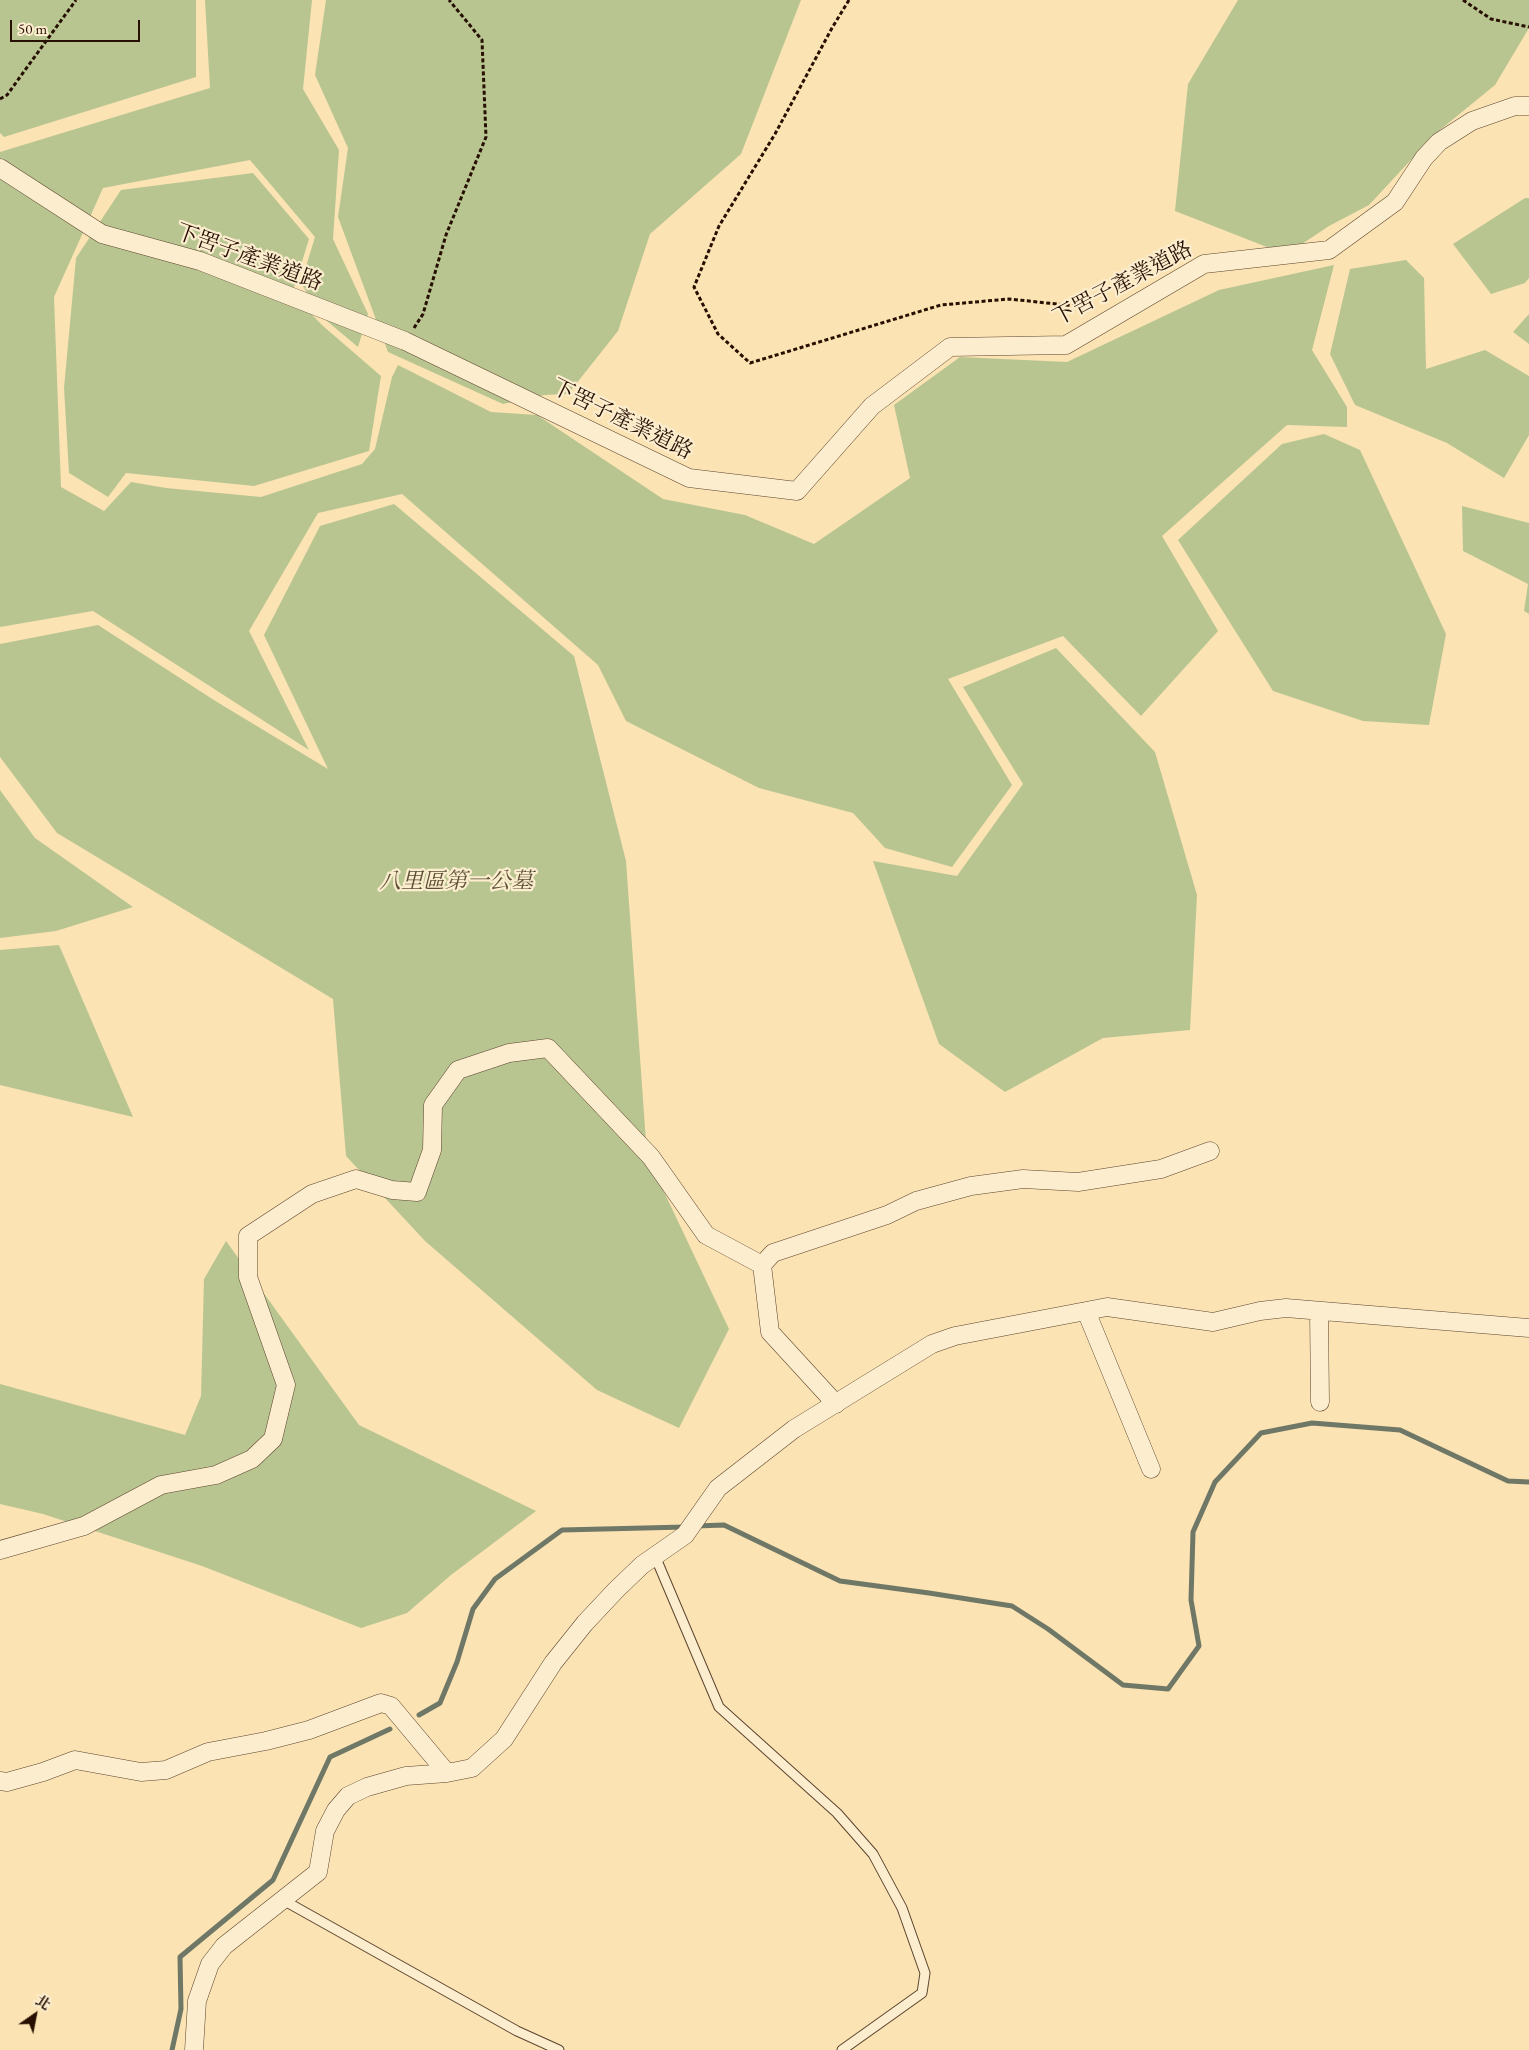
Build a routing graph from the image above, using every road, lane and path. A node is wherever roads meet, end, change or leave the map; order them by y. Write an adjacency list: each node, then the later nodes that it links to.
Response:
1 (76, 0): 6 (path)
2 (449, 0): 10 (path)
3 (849, 0): 9 (path)
4 (1464, 0): 5 (path)
5 (1529, 27)
6 (0, 99)
7 (1529, 106): 9 (street, 下罟子產業道路)
8 (0, 168): 10 (street, 下罟子產業道路)
9 (1124, 311): 10 (street, 下罟子產業道路)
10 (405, 340)
11 (1210, 1151): 12 (street)
12 (762, 1265): 17 (street); 19 (street)
13 (1086, 1311): 14 (street); 17 (street); 18 (street)
14 (1319, 1311): 15 (street); 16 (street)
15 (1529, 1328)
16 (1320, 1402)
17 (836, 1404): 20 (street)
18 (1151, 1469)
19 (0, 1550)
20 (654, 1556): 21 (street); 26 (lane)
21 (447, 1773): 22 (street); 23 (street)
22 (0, 1781)
23 (283, 1900): 24 (street); 25 (lane)
24 (194, 2050)
25 (560, 2050)
26 (842, 2050)

